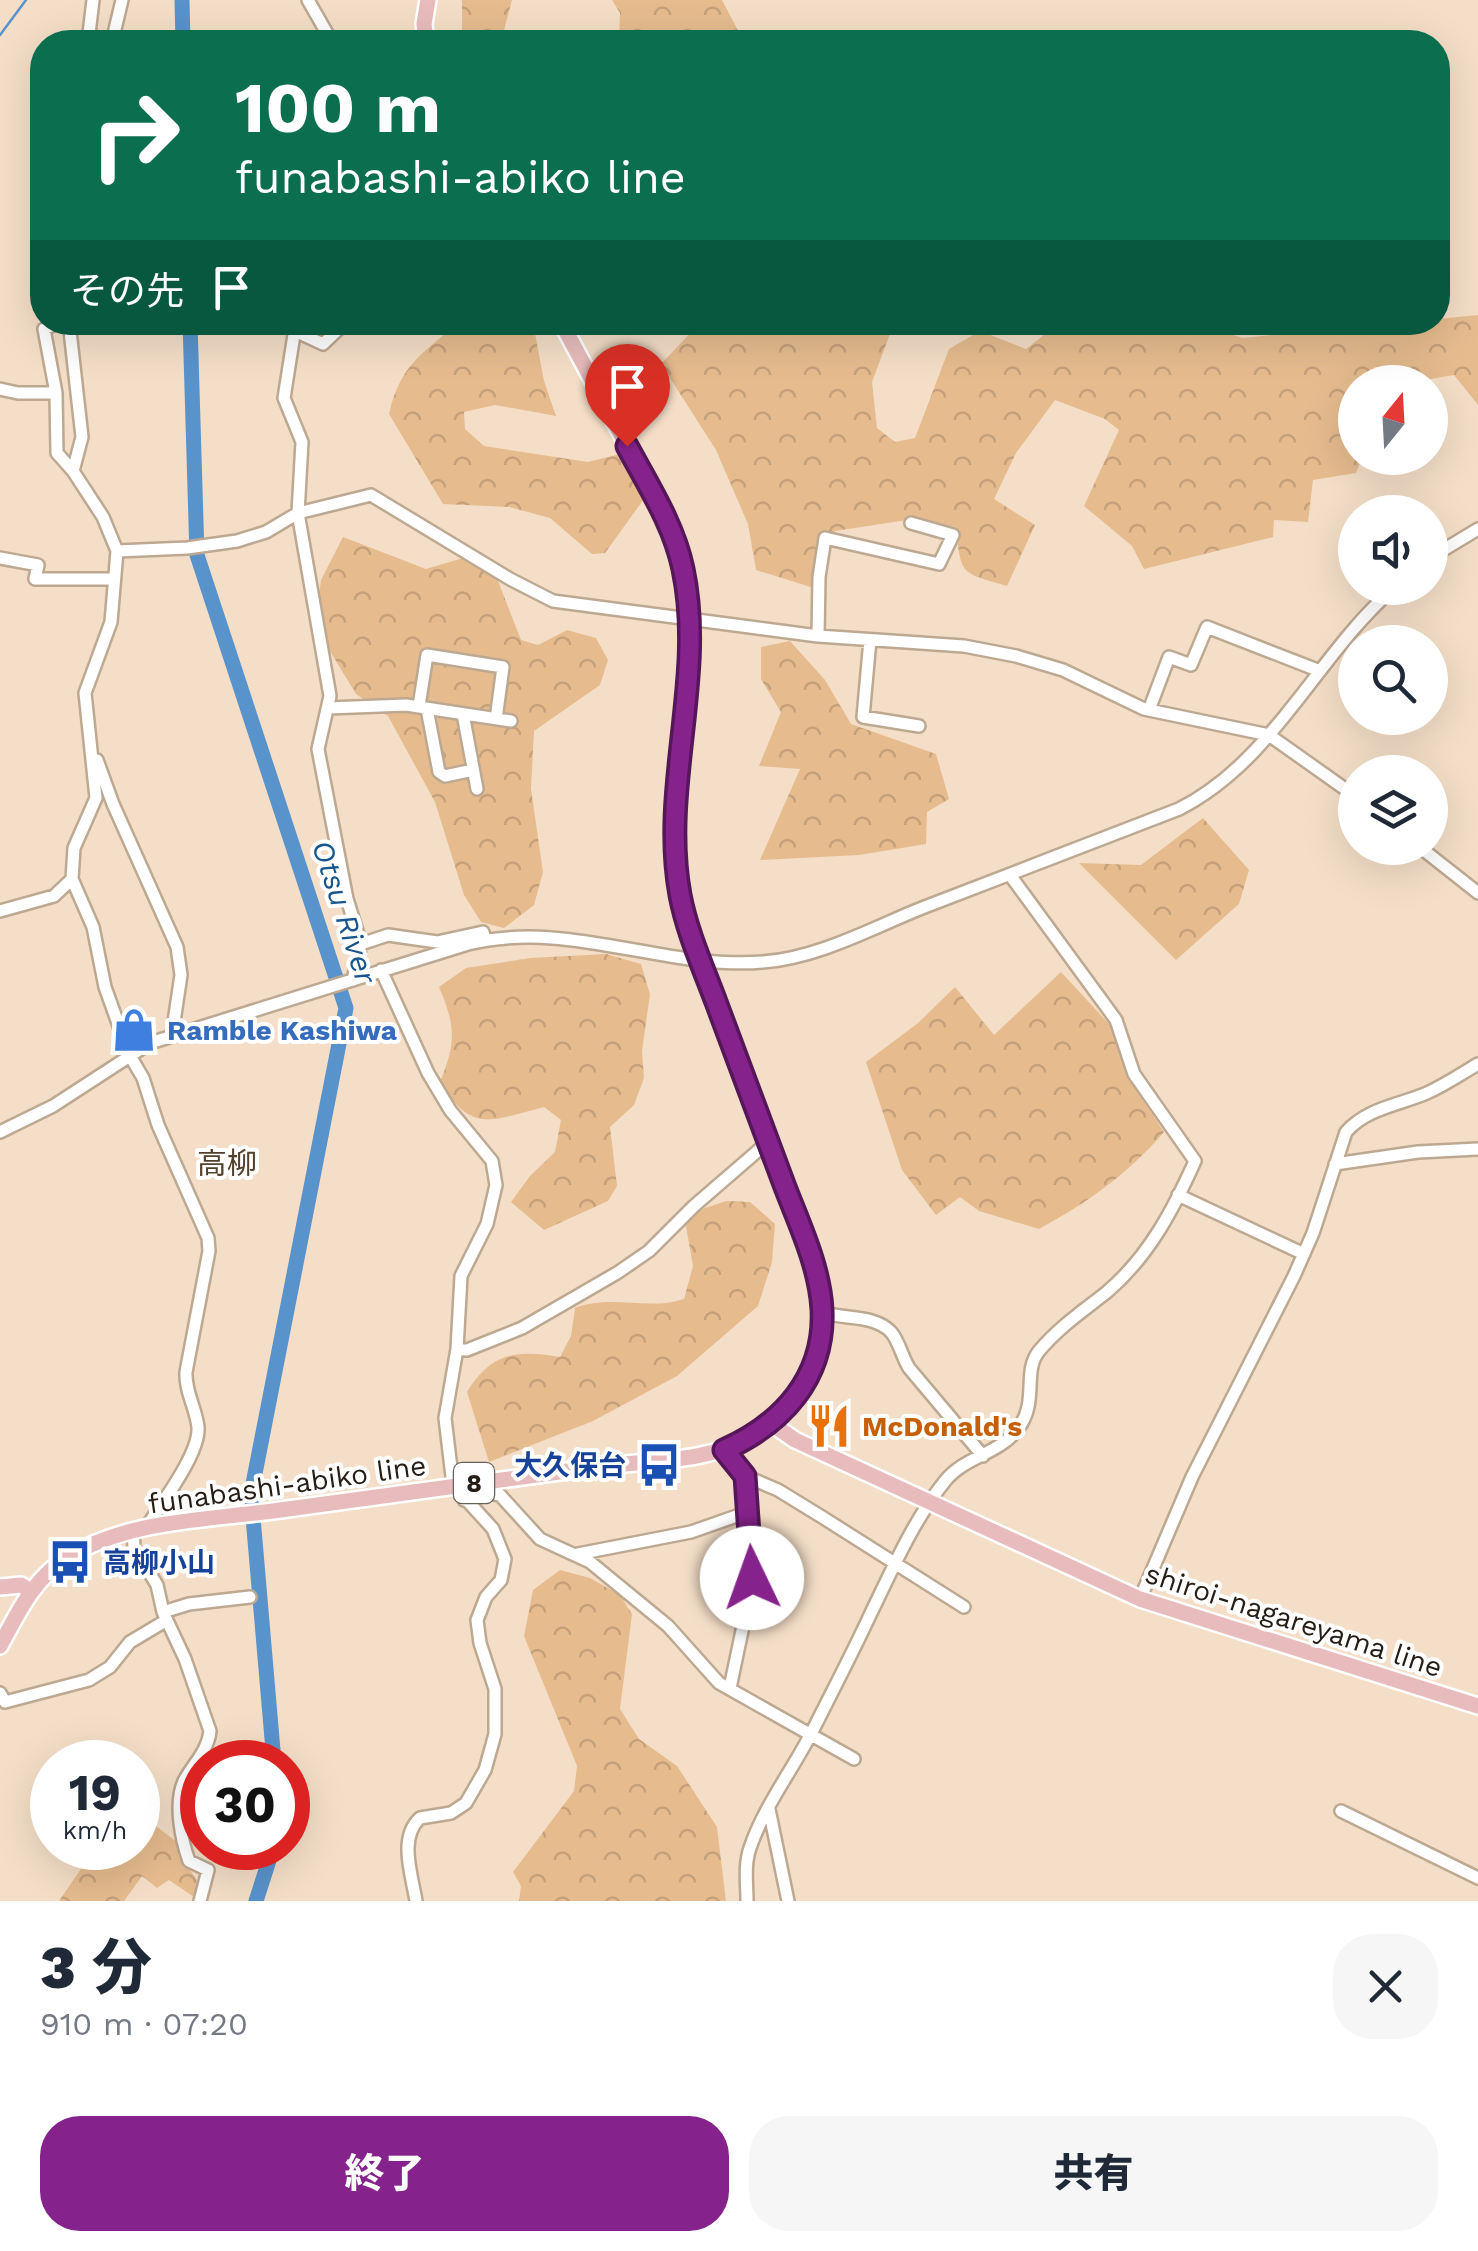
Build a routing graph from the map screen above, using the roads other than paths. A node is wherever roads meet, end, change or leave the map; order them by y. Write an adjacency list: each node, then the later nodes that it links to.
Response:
1 (94, 0): 5 (street)
2 (122, 0): 6 (street)
3 (308, 0): 7 (street)
4 (428, 0): 8 (main road)
5 (90, 30)
6 (115, 30)
7 (325, 30)
8 (425, 30)
9 (45, 335): 16 (street)
10 (70, 335): 17 (street)
11 (294, 335): 18 (street)
12 (308, 335): 13 (street)
13 (332, 335)
14 (568, 335): 26 (main road, funabashi-abiko line / 8)
15 (0, 389): 16 (street)
16 (56, 393): 17 (street)
17 (73, 471): 22 (street)
18 (298, 513): 22 (street); 26 (street); 30 (street)
19 (910, 523): 27 (street)
20 (1478, 529): 21 (street)
21 (1448, 547)
22 (117, 551): 24 (street)
23 (0, 558): 24 (street)
24 (114, 579): 38 (street)
25 (1377, 605): 29 (street)
26 (689, 619): 27 (street); 51 (main road, funabashi-abiko line / 8)
27 (818, 636): 28 (street)
28 (870, 640): 32 (street); 36 (street)
29 (1320, 671): 32 (street); 37 (street)
30 (328, 708): 31 (street); 50 (street)
31 (423, 708): 33 (street); 34 (street); 39 (street)
32 (1149, 710): 37 (street)
33 (464, 714): 34 (street); 39 (street)
34 (496, 718): 35 (street)
35 (511, 721)
36 (919, 726)
37 (1269, 734): 40 (street); 43 (street)
38 (93, 752): 44 (street); 54 (street)
39 (472, 770): 41 (street)
40 (1338, 784)
41 (478, 789)
42 (1443, 865): 45 (street)
43 (1010, 875): 51 (street); 61 (street)
44 (72, 879): 46 (street); 47 (street)
45 (1478, 894)
46 (54, 896): 47 (street); 48 (street)
47 (84, 904): 55 (street)
48 (0, 911)
49 (485, 940): 50 (street); 51 (street); 52 (street)
50 (361, 944): 53 (street)
51 (698, 960): 58 (main road, funabashi-abiko line / 8)
52 (381, 970): 53 (street); 64 (street)
53 (350, 981): 54 (street)
54 (172, 1036): 55 (street)
55 (129, 1054): 57 (street); 73 (street)
56 (1478, 1064): 60 (street)
57 (0, 1132)
58 (768, 1142): 63 (main road, funabashi-abiko line / 8); 64 (street)
59 (1478, 1149): 60 (street)
60 (1335, 1164): 62 (street)
61 (1178, 1195): 62 (street); 67 (street)
62 (1304, 1254): 79 (street)
63 (822, 1312): 65 (main road, funabashi-abiko line / 8); 67 (street)
64 (456, 1349): 69 (street)
65 (772, 1424): 66 (main road, funabashi-abiko line / 8); 71 (main road, shiroi-nagareyama line)
66 (724, 1450): 68 (street); 69 (main road, funabashi-abiko line / 8)
67 (983, 1456): 71 (street)
68 (745, 1476): 72 (street); 75 (street)
69 (453, 1486): 70 (street); 73 (main road, funabashi-abiko line / 8)
70 (464, 1500): 74 (street); 92 (street)
71 (930, 1502): 75 (street); 79 (main road, shiroi-nagareyama line)
72 (748, 1512): 74 (street); 83 (street)
73 (140, 1530): 77 (main road, funabashi-abiko line / 8); 81 (street)
74 (576, 1554): 83 (street)
75 (894, 1562): 80 (street); 86 (street)
76 (0, 1587): 77 (main road)
77 (30, 1590): 82 (main road, funabashi-abiko line / 8)
78 (250, 1597): 81 (street)
79 (1140, 1599): 85 (main road, shiroi-nagareyama line)
80 (964, 1608)
81 (165, 1616): 84 (street); 91 (street)
82 (0, 1646)
83 (730, 1688): 86 (street)
84 (0, 1693)
85 (1478, 1706)
86 (811, 1734): 87 (street); 88 (street)
87 (854, 1759)
88 (768, 1809): 93 (street); 94 (street)
89 (1342, 1811): 90 (street)
90 (1478, 1878)
91 (200, 1901)
92 (416, 1901)
93 (747, 1901)
94 (788, 1901)

